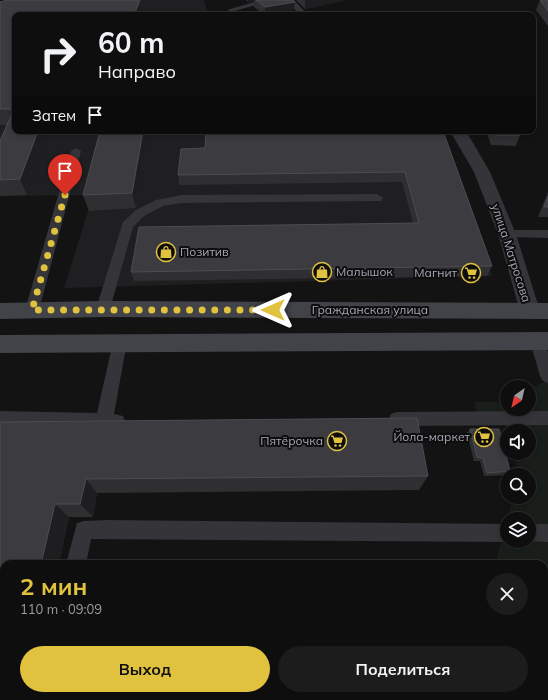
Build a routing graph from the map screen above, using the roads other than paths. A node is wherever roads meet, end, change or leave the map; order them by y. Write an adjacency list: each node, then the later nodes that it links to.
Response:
1 (270, 0): 3 (lane)
2 (290, 0): 4 (lane)
3 (231, 10)
4 (301, 12)
5 (460, 134): 8 (street, улица Матросова)
6 (76, 150): 11 (lane)
7 (377, 198): 10 (lane)
8 (507, 234): 9 (lane); 13 (street, улица Матросова)
9 (548, 234)
10 (103, 309): 11 (main road, Гражданская улица); 13 (main road, Гражданская улица)
11 (32, 310): 12 (main road, Гражданская улица)
12 (0, 311)
13 (539, 311): 14 (main road)
14 (543, 341): 15 (main road); 17 (lane)
15 (120, 342): 16 (main road); 21 (lane)
16 (0, 344)
17 (548, 376)
18 (0, 418): 21 (lane)
19 (548, 418): 20 (lane)
20 (381, 419)
21 (104, 421): 22 (lane)
22 (135, 421)
23 (500, 533): 26 (lane)
24 (536, 533): 25 (lane)
25 (548, 533)
26 (77, 560)

